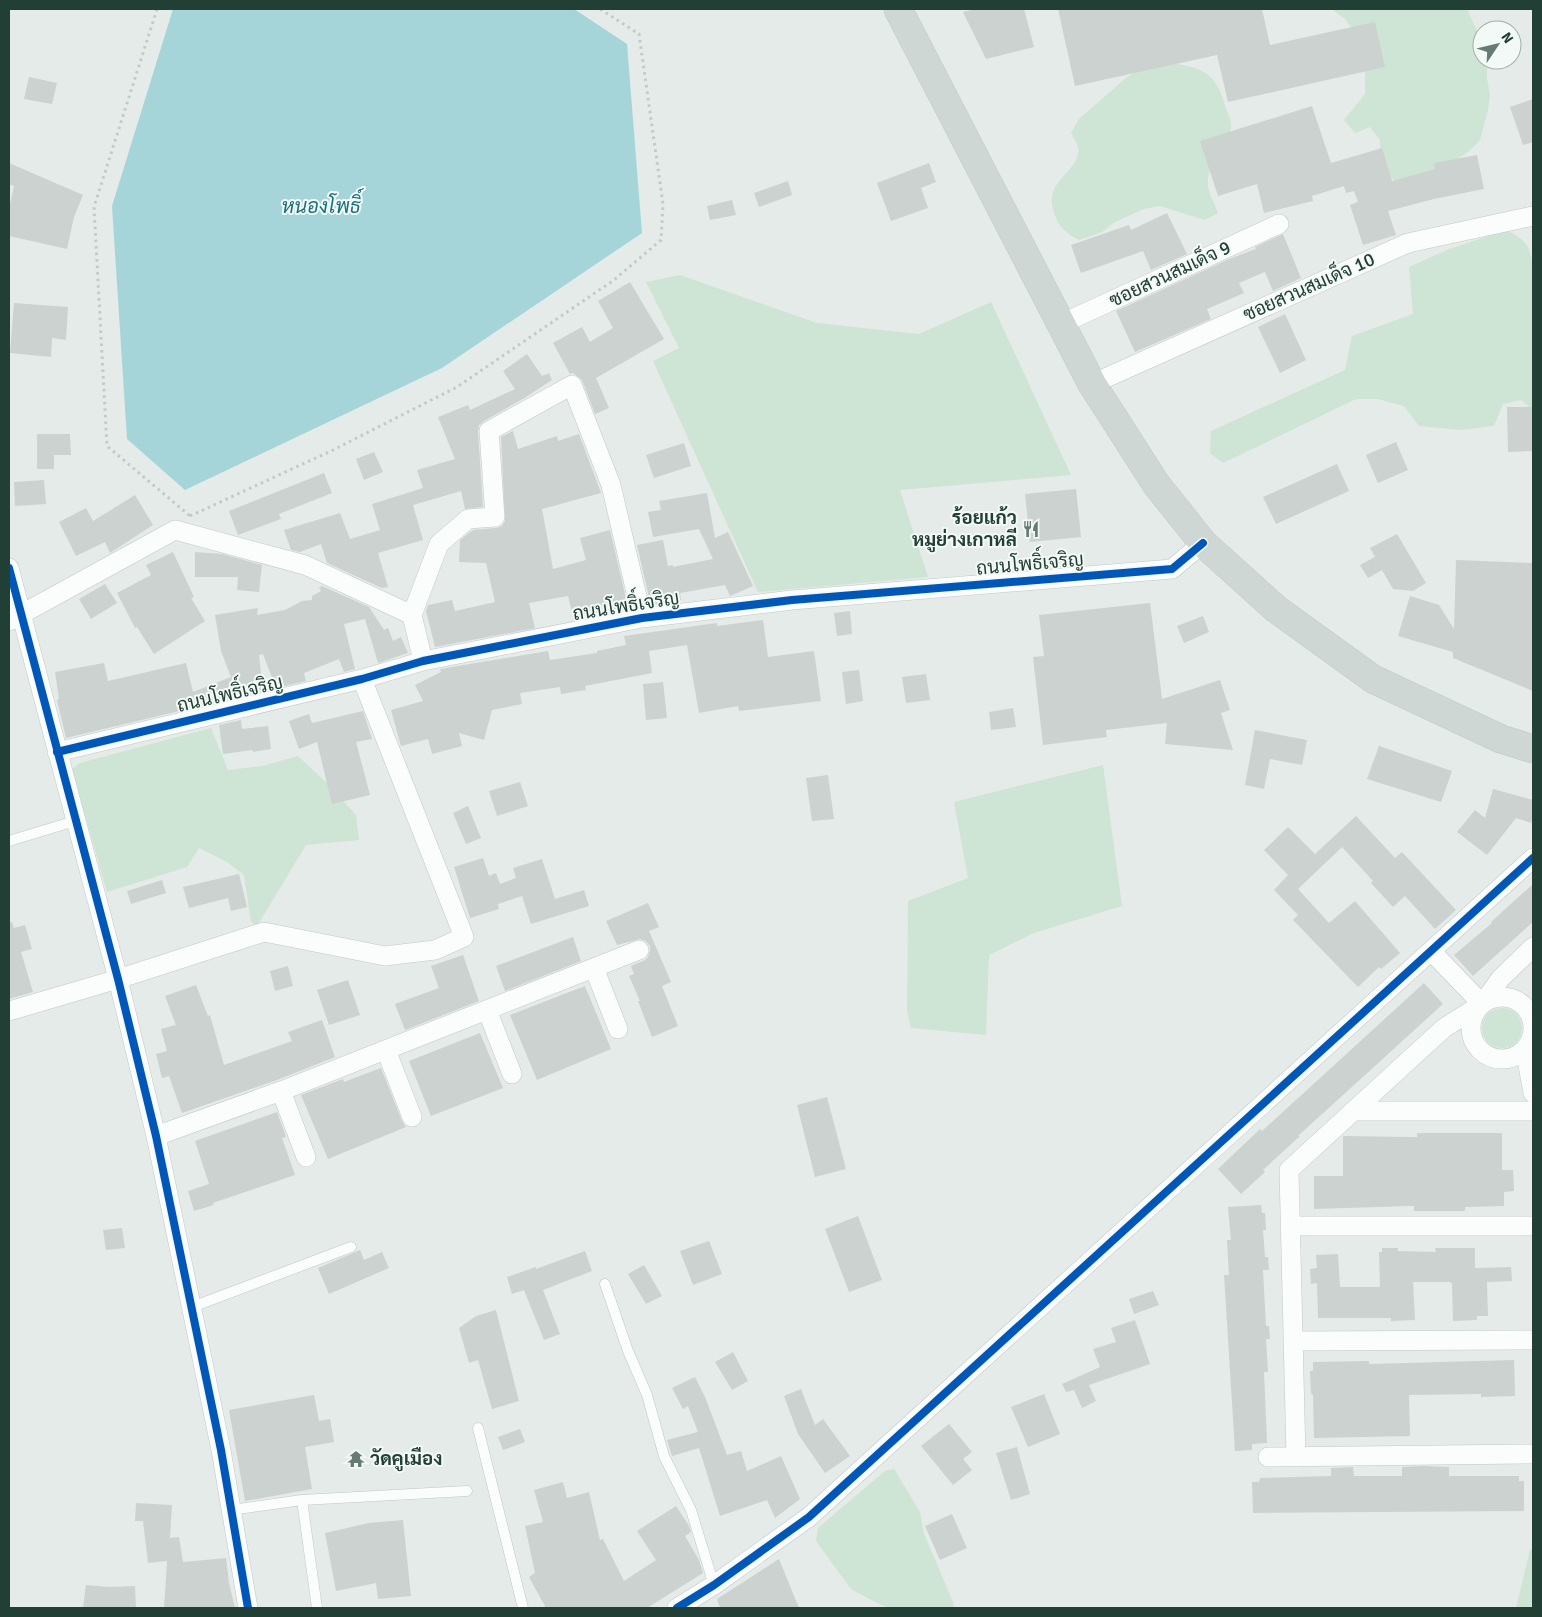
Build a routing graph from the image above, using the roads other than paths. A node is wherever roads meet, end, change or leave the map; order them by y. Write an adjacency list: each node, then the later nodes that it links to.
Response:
1 (898, 9): 4 (main road)
2 (1533, 216): 5 (street, ซอยสวนสมเด็จ 10)
3 (1279, 224): 4 (street, ซอยสวนสมเด็จ 9)
4 (1061, 324): 5 (main road)
5 (1092, 384): 6 (main road)
6 (1203, 542): 10 (street, ถนนโพธิ์เจริญ); 13 (main road)
7 (9, 568): 9 (street)
8 (412, 615): 9 (street); 10 (street); 11 (street)
9 (15, 618): 14 (street)
10 (642, 618): 11 (street, ถนนโพธิ์เจริญ)
11 (423, 661): 12 (street, ถนนโพธิ์เจริญ)
12 (362, 680): 14 (street, ถนนโพธิ์เจริญ); 22 (street)
13 (1533, 749)
14 (57, 752): 15 (street)
15 (75, 821): 16 (lane); 22 (street)
16 (9, 841)
17 (1533, 858): 20 (street)
18 (1533, 948): 23 (street)
19 (639, 950): 21 (street)
20 (1431, 951): 23 (street); 52 (street)
21 (594, 968): 25 (street); 27 (street)
22 (118, 979): 26 (street); 36 (street)
23 (1482, 1004): 24 (street); 28 (street); 33 (street)
24 (1530, 1008): 28 (street)
25 (487, 1010): 29 (street); 30 (street)
26 (9, 1011)
27 (618, 1029)
28 (1525, 1049): 32 (street)
29 (386, 1050): 31 (street); 35 (street)
30 (512, 1074)
31 (281, 1091): 36 (street); 37 (street)
32 (1533, 1093)
33 (1353, 1111): 34 (street); 38 (street)
34 (1533, 1111)
35 (412, 1117)
36 (156, 1136): 42 (street)
37 (306, 1157)
38 (1290, 1226): 39 (street); 44 (street)
39 (1533, 1226)
40 (351, 1247): 42 (lane)
41 (605, 1284): 52 (lane)
42 (192, 1307): 51 (street)
43 (1533, 1340): 44 (street)
44 (1293, 1341): 48 (street)
45 (478, 1428): 55 (lane)
46 (1533, 1454): 48 (street)
47 (1268, 1457): 48 (street)
48 (1296, 1457)
49 (467, 1491): 50 (lane)
50 (302, 1500): 51 (lane); 54 (lane)
51 (231, 1510): 53 (street)
52 (714, 1585): 56 (street)
53 (248, 1608)
54 (317, 1608)
55 (523, 1608)
56 (677, 1608)

